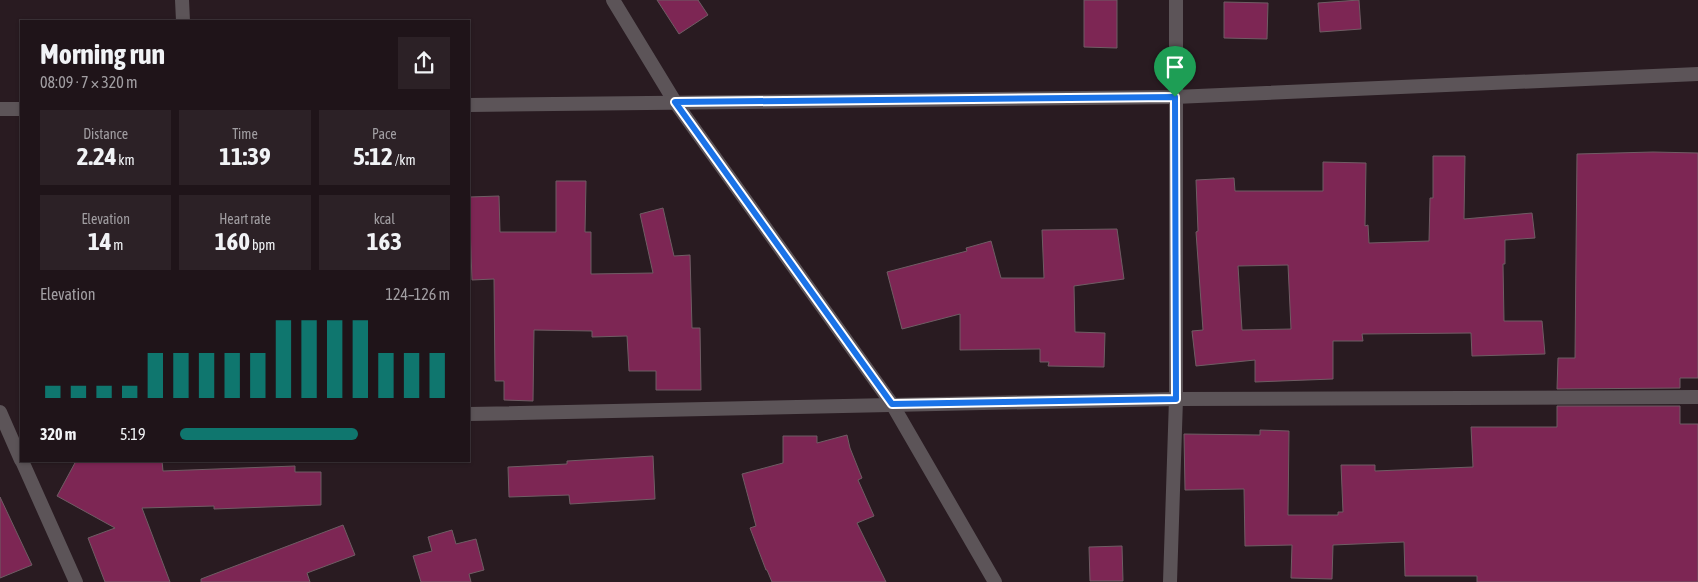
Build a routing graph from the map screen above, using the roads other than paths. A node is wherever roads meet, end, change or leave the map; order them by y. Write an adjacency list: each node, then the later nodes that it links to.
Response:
1 (182, 0): 4 (street)
2 (613, 0): 7 (street)
3 (1176, 0): 6 (street)
4 (183, 20)
5 (1698, 74): 6 (street)
6 (1175, 97): 7 (street); 12 (street)
7 (675, 102): 8 (street); 13 (street)
8 (470, 105)
9 (0, 109): 10 (street)
10 (20, 109)
11 (1698, 397): 12 (street)
12 (1176, 399): 13 (street); 20 (street)
13 (892, 404): 15 (street); 19 (street)
14 (0, 412): 16 (street)
15 (470, 414)
16 (18, 442)
17 (23, 462): 18 (street)
18 (76, 582)
19 (995, 582)
20 (1170, 582)

